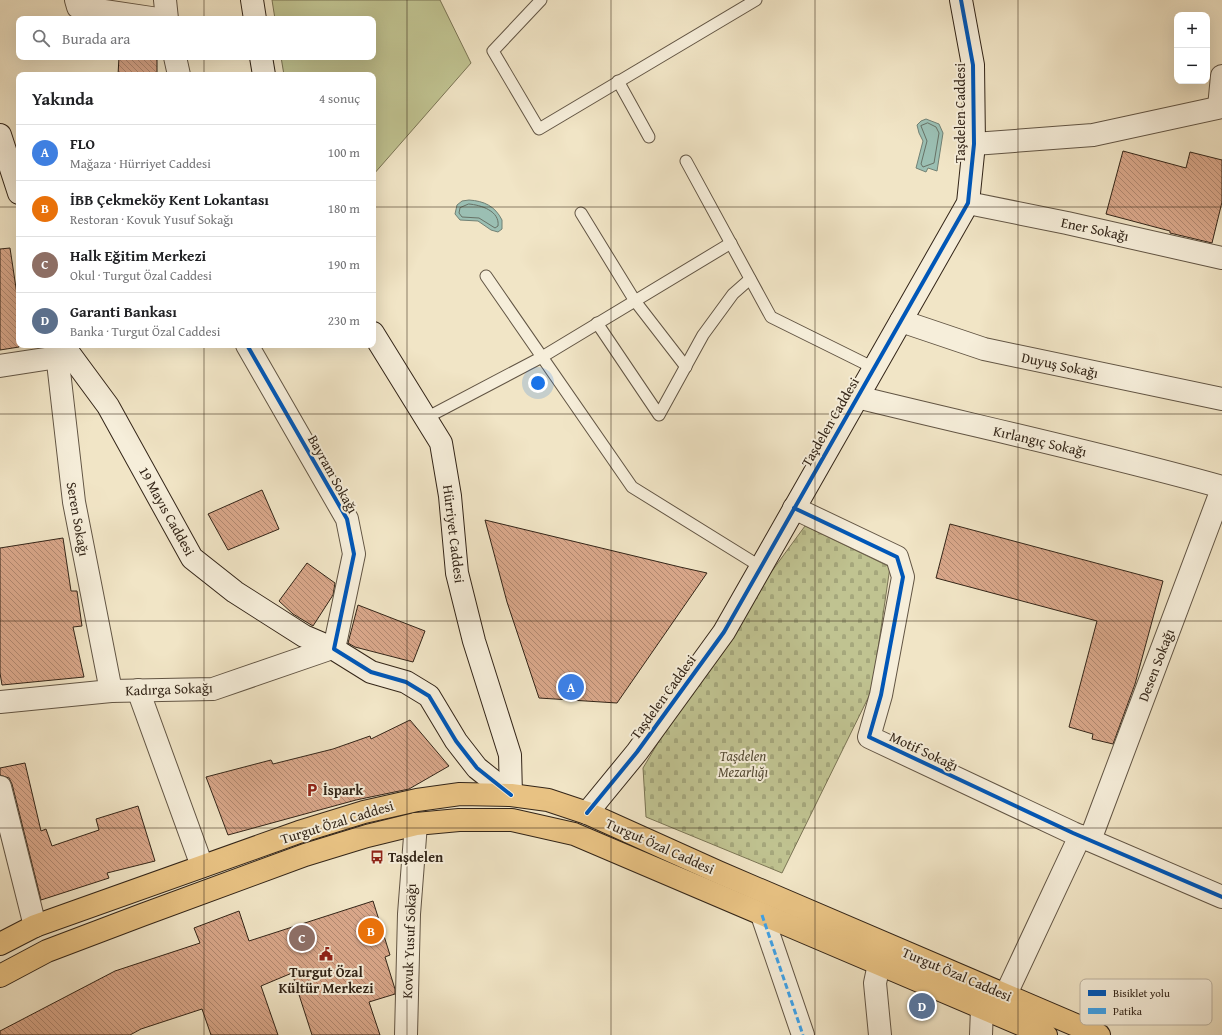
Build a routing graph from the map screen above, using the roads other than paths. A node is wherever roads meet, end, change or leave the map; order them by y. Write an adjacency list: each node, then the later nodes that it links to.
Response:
1 (76, 0): 7 (street)
2 (165, 0): 8 (street)
3 (252, 0): 9 (street)
4 (541, 0): 15 (lane)
5 (756, 0): 15 (lane)
6 (961, 0): 19 (street, Taşdelen Caddesi)
7 (138, 16)
8 (167, 16)
9 (255, 16)
10 (176, 60): 12 (street)
11 (262, 60): 13 (street)
12 (178, 72)
13 (264, 72)
14 (1222, 76): 16 (street)
15 (618, 82): 18 (lane)
16 (1221, 107): 19 (street)
17 (0, 135): 21 (street)
18 (649, 137)
19 (974, 144): 22 (street, Taşdelen Caddesi)
20 (686, 161): 24 (lane)
21 (16, 184)
22 (968, 204): 25 (street, Ener Sokağı); 29 (street, Taşdelen Caddesi)
23 (581, 213): 28 (lane)
24 (731, 243): 27 (lane); 28 (lane)
25 (1222, 258)
26 (486, 276): 34 (lane)
27 (750, 279): 36 (lane); 37 (lane)
28 (635, 301): 30 (lane); 36 (lane)
29 (901, 321): 37 (street, Taşdelen Caddesi); 39 (street, Duyuş Sokağı)
30 (597, 323): 34 (lane); 36 (lane)
31 (376, 338): 40 (street, Hürriyet Caddesi)
32 (249, 348): 44 (street, Bayram Sokağı)
33 (59, 349): 35 (street); 44 (street, 19 Mayıs Caddesi); 46 (street, Seren Sokağı)
34 (542, 356): 40 (lane); 43 (lane)
35 (0, 366)
36 (686, 368)
37 (874, 368): 38 (street, Taşdelen Caddesi)
38 (857, 398): 41 (street, Kırlangıç Sokağı); 42 (street, Taşdelen Caddesi)
39 (1222, 399)
40 (426, 418): 49 (street, Hürriyet Caddesi)
41 (1222, 488): 54 (street, Desen Sokağı)
42 (794, 508): 43 (street, Taşdelen Caddesi); 54 (street, Motif Sokağı)
43 (760, 567): 50 (street, Taşdelen Caddesi)
44 (333, 648): 45 (street, Kadırga Sokağı); 49 (street, 19 Mayıs Caddesi)
45 (138, 690): 46 (street, Kadırga Sokağı); 55 (street)
46 (111, 691): 47 (street, Kadırga Sokağı)
47 (0, 702)
48 (0, 787): 59 (street)
49 (511, 795): 50 (main road, Turgut Özal Caddesi); 51 (main road); 55 (main road, Turgut Özal Caddesi)
50 (587, 813): 53 (main road); 63 (main road, Turgut Özal Caddesi)
51 (512, 820): 52 (main road, Turgut Özal Caddesi); 53 (main road, Turgut Özal Caddesi)
52 (416, 824): 56 (main road, Turgut Özal Caddesi); 65 (street, Kovuk Yusuf Sokağı)
53 (574, 834): 58 (main road, Turgut Özal Caddesi)
54 (1085, 838): 57 (street, Motif Sokağı); 63 (street, Desen Sokağı)
55 (202, 866): 56 (main road); 59 (main road, Turgut Özal Caddesi)
56 (211, 890): 62 (main road, Turgut Özal Caddesi)
57 (1222, 897)
58 (762, 915): 61 (main road, Turgut Özal Caddesi); 66 (street)
59 (35, 926): 60 (main road, Turgut Özal Caddesi)
60 (0, 944)
61 (878, 964): 64 (main road, Turgut Özal Caddesi); 67 (street)
62 (0, 976)
63 (1006, 994): 70 (main road, Turgut Özal Caddesi)
64 (982, 1008): 68 (street); 69 (main road, Turgut Özal Caddesi)
65 (406, 1035)
66 (803, 1035)
67 (880, 1035)
68 (981, 1035)
69 (1046, 1035)
70 (1100, 1035)

